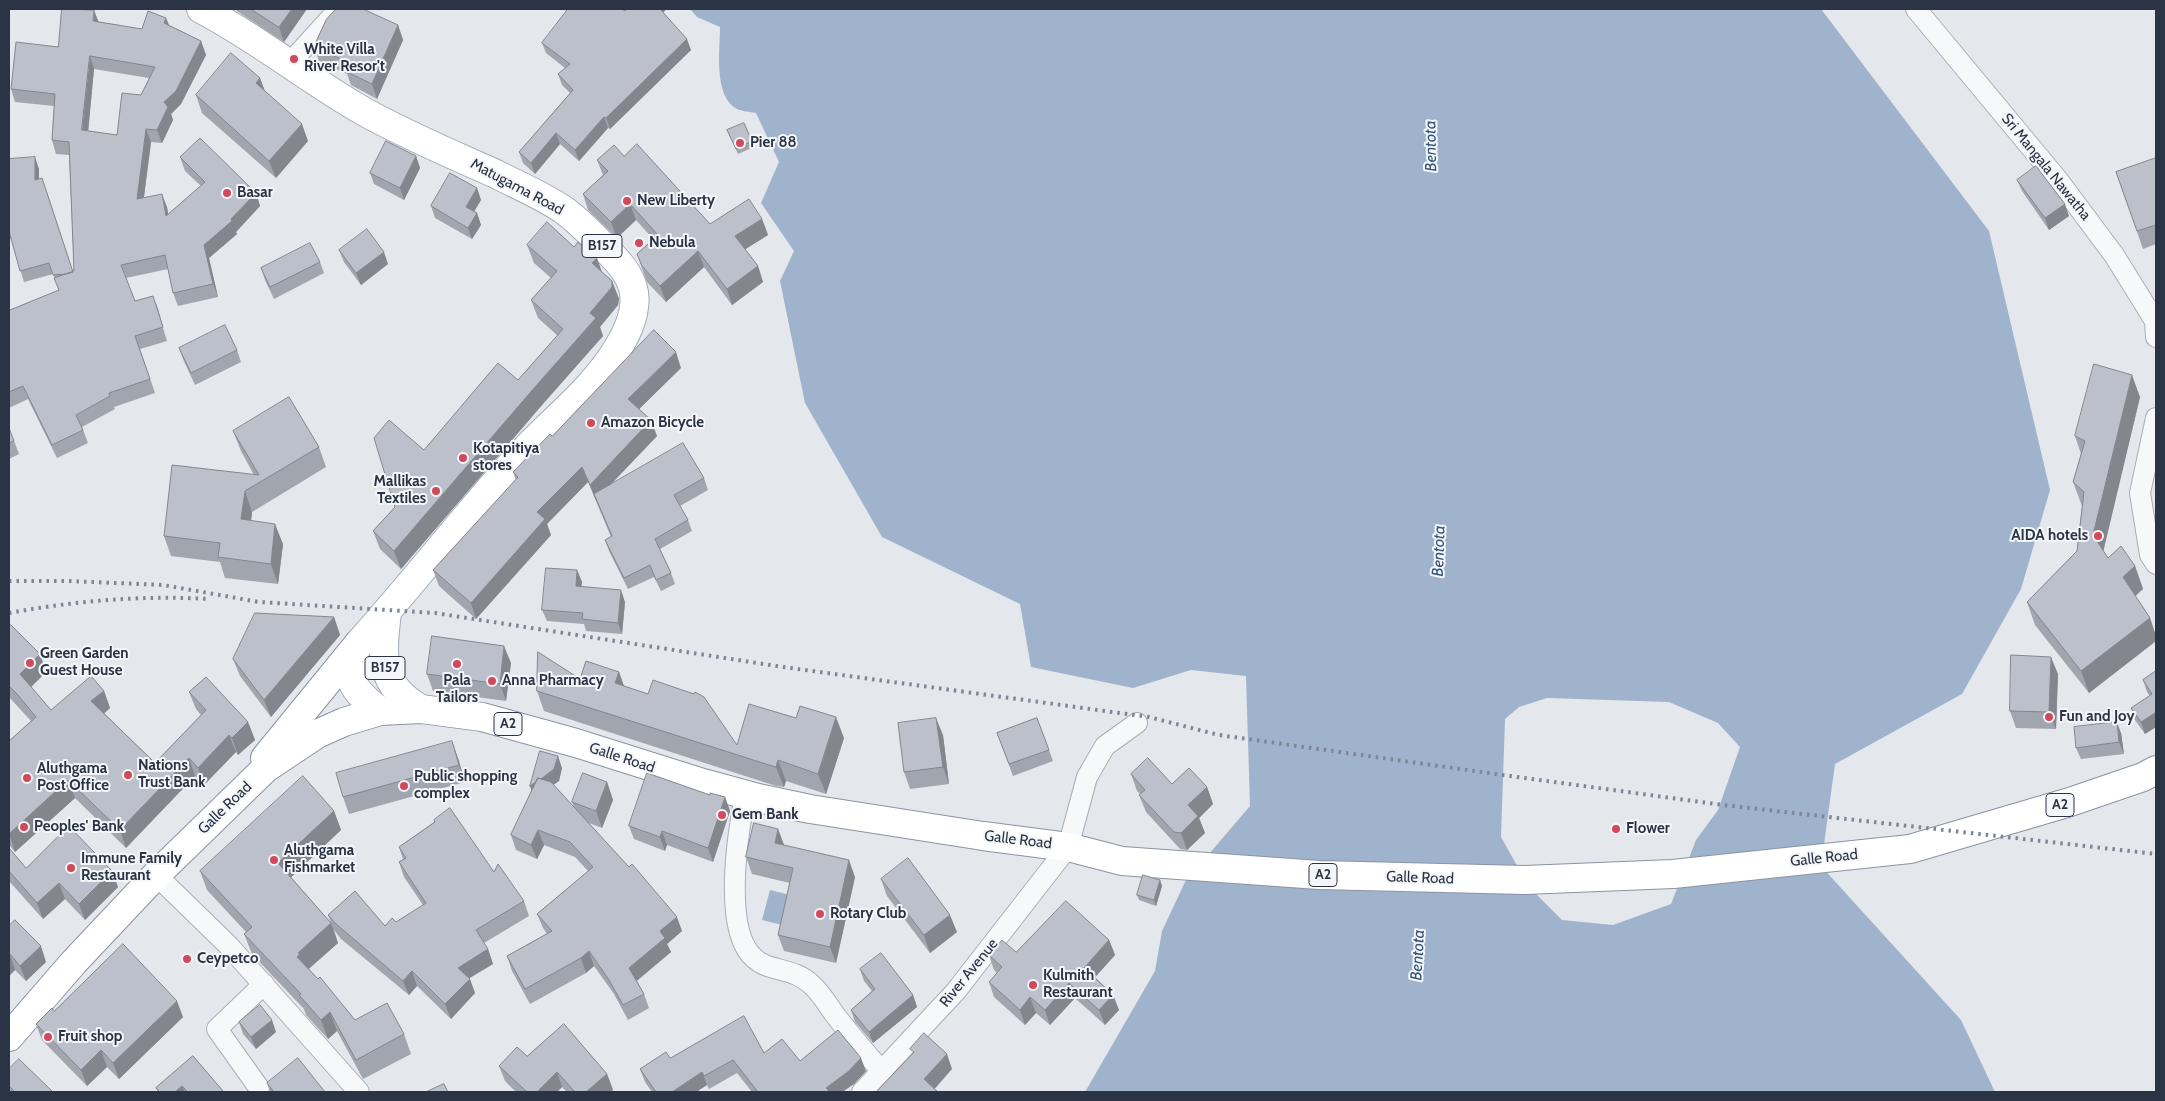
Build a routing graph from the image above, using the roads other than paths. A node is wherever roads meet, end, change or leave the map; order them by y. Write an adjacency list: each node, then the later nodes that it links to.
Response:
1 (200, 9): 4 (main road, Matugama Road / B157)
2 (340, 9): 4 (street)
3 (1916, 9): 5 (street, Sri Mangala Nawatha)
4 (289, 64): 8 (main road, Matugama Road / B157)
5 (2156, 336)
6 (2156, 418): 7 (street)
7 (2156, 564)
8 (387, 612): 9 (main road, Matugama Road / B157); 10 (main road, B157)
9 (359, 643): 11 (main road, Matugama Road / B157); 15 (main road)
10 (421, 709): 11 (main road, Galle Road / A2); 14 (main road, Galle Road / A2)
11 (380, 711): 15 (main road, Galle Road / A2)
12 (1137, 723): 16 (street)
13 (2156, 770): 16 (main road, Galle Road / A2)
14 (745, 795): 16 (main road, Galle Road / A2); 20 (street)
15 (230, 802): 17 (main road, Galle Road / A2)
16 (1068, 847): 20 (street, River Avenue)
17 (156, 875): 18 (street); 19 (main road, Galle Road / A2)
18 (264, 984): 21 (street); 22 (street)
19 (9, 1037)
20 (882, 1071): 23 (street, River Avenue)
21 (259, 1088)
22 (359, 1092)
23 (862, 1092)

